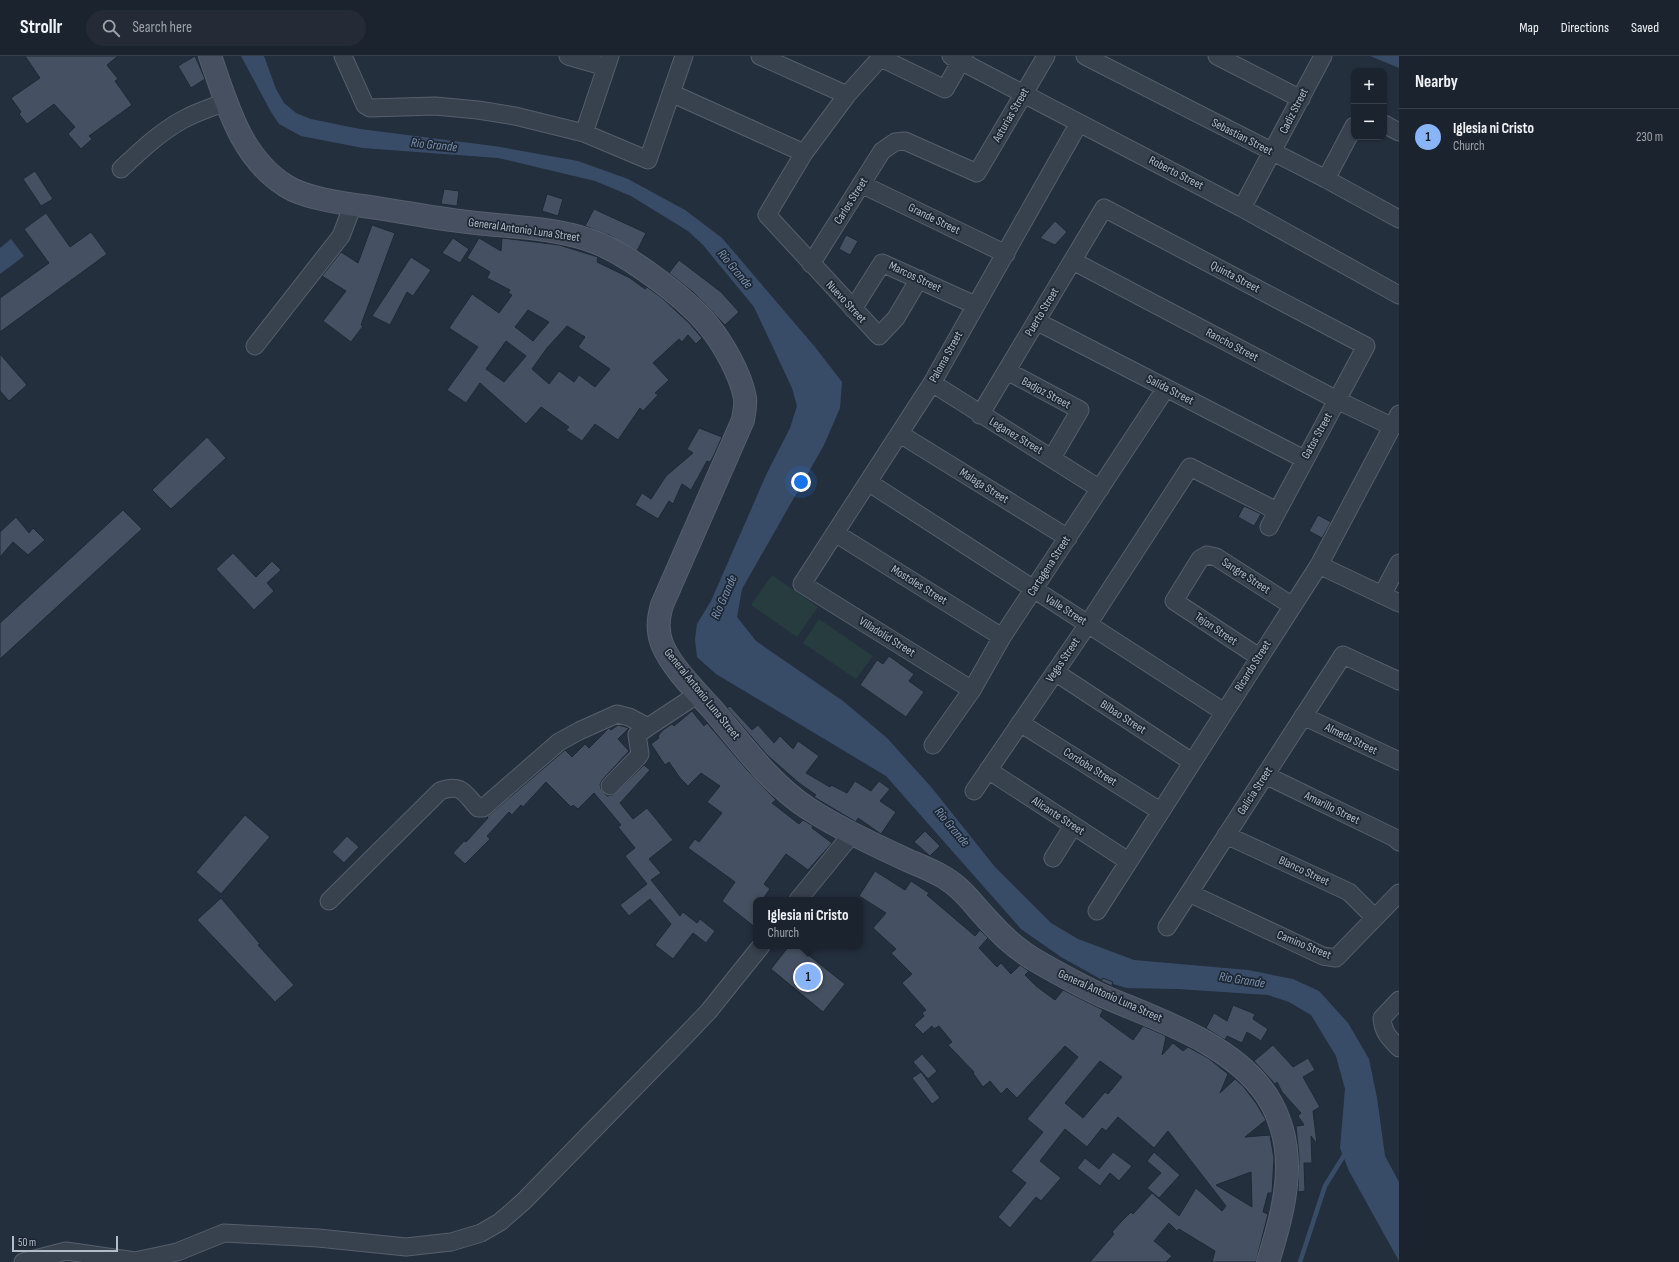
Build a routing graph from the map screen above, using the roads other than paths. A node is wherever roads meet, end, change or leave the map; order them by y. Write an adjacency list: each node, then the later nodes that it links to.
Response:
1 (210, 56): 17 (main road, General Antonio Luna Street)
2 (343, 56): 22 (street)
3 (568, 56): 12 (street)
4 (684, 56): 13 (street)
5 (760, 56): 14 (street)
6 (1046, 56): 15 (street, Asturias Street)
7 (1085, 56): 25 (street, Sebastian Street)
8 (1217, 56): 16 (street)
9 (1322, 56): 16 (street, Cadiz Street)
10 (881, 57): 11 (street); 14 (street)
11 (959, 58): 15 (street, Roberto Street)
12 (608, 61): 22 (street)
13 (671, 93): 22 (street); 24 (street)
14 (847, 94): 24 (street)
15 (1023, 94): 18 (street, Roberto Street); 23 (street, Asturias Street)
16 (1301, 99): 25 (street, Cadiz Street)
17 (226, 102): 26 (street); 29 (main road, General Antonio Luna Street)
18 (1079, 123): 31 (street, Roberto Street); 33 (street, Paloma Street)
19 (1387, 126): 21 (street)
20 (1351, 132): 27 (street)
21 (1399, 132)
22 (584, 133)
23 (895, 142): 28 (street, Carlos Street)
24 (804, 153): 35 (street, Nuevo Street)
25 (1272, 153): 27 (street, Sebastian Street); 31 (street, Cadiz Street)
26 (120, 169)
27 (1326, 179): 32 (street, Sebastian Street)
28 (861, 184): 33 (street, Grande Street); 35 (street, Carlos Street)
29 (354, 204): 41 (street); 72 (main road, General Antonio Luna Street)
30 (1104, 208): 34 (street, Puerto Street); 42 (street, Quinta Street)
31 (1242, 208): 37 (street, Roberto Street)
32 (1399, 219)
33 (1006, 254): 38 (street, Paloma Street)
34 (1072, 261): 40 (street, Puerto Street); 46 (street, Rancho Street)
35 (811, 264): 39 (street, Nuevo Street)
36 (919, 279): 38 (street, Marcos Street); 39 (street, Marcos Street); 39 (street, Nuevo Street)
37 (1399, 295)
38 (975, 305): 44 (street, Paloma Street)
39 (853, 309)
40 (1036, 321): 43 (street, Puerto Street); 45 (street, Salida Street)
41 (255, 346)
42 (1366, 346): 46 (street, Gatos Street)
43 (1007, 371): 47 (street, Puerto Street); 50 (street, Badjoz Street)
44 (932, 383): 47 (street, Leganez Street); 49 (street, Paloma Street)
45 (1166, 388): 51 (street, Salida Street); 53 (street, Cartagena Street)
46 (1337, 400): 48 (street, Rancho Street); 51 (street, Gatos Street)
47 (980, 415): 50 (street, Leganez Street)
48 (1396, 421): 59 (street, Ricardo Street)
49 (900, 434): 52 (street, Paloma Street); 57 (street, Malaga Street)
50 (1052, 458): 53 (street, Leganez Street)
51 (1304, 459): 54 (street, Gatos Street)
52 (868, 482): 56 (street, Paloma Street); 61 (street, Valle Street)
53 (1100, 489): 57 (street, Cartagena Street)
54 (1277, 511): 55 (street, Gatos Street); 66 (street, Vegas Street)
55 (1269, 527)
56 (835, 533): 60 (street, Paloma Street); 67 (street, Mostoles Street)
57 (1068, 538): 61 (street, Cartagena Street)
58 (1399, 563): 62 (street)
59 (1319, 565): 62 (street); 65 (street, Ricardo Street)
60 (802, 584): 71 (street, Villadolid Street)
61 (1034, 590): 66 (street, Valle Street); 67 (street, Cartagena Street)
62 (1382, 595): 64 (street)
63 (1174, 601): 65 (street, Sangre Street); 68 (street, Tejon Street)
64 (1399, 603)
65 (1291, 605): 68 (street, Ricardo Street)
66 (1088, 624): 69 (street, Vegas Street); 73 (street, Valle Street)
67 (1002, 637): 71 (street, Cartagena Street)
68 (1259, 657): 73 (street, Ricardo Street)
69 (1055, 672): 75 (street, Vegas Street); 79 (street, Bilbao Street)
70 (1399, 681): 74 (street, Galicia Street)
71 (972, 690): 77 (street, Cartagena Street)
72 (698, 694): 76 (street); 86 (main road, General Antonio Luna Street)
73 (1224, 712): 79 (street, Ricardo Street)
74 (1303, 716): 78 (street, Almeda Street); 81 (street, Galicia Street)
75 (1020, 723): 80 (street, Vegas Street); 84 (street, Cordoba Street)
76 (648, 727): 82 (street); 94 (street)
77 (933, 745)
78 (1399, 761)
79 (1192, 762): 84 (street, Ricardo Street)
80 (988, 770): 83 (street, Vegas Street); 85 (street, Alicante Street)
81 (1265, 775): 87 (street, Galicia Street); 88 (street, Amarillo Street)
82 (610, 786)
83 (974, 791)
84 (1160, 811): 90 (street, Ricardo Street)
85 (1073, 826): 89 (street); 90 (street, Alicante Street)
86 (852, 834): 93 (street); 102 (main road, General Antonio Luna Street)
87 (1226, 835): 91 (street, Galicia Street); 96 (street, Blanco Street)
88 (1399, 842)
89 (1053, 858)
90 (1128, 861): 95 (street, Ricardo Street)
91 (1189, 893): 96 (street, Camino Street); 97 (street, Galicia Street)
92 (1399, 893): 96 (street, Camino Street)
93 (800, 897)
94 (329, 901)
95 (1097, 911)
96 (1375, 918)
97 (1167, 927)
98 (760, 949): 101 (street)
99 (1399, 1000): 100 (street)
100 (1399, 1048)
101 (23, 1262)
102 (1268, 1262)

